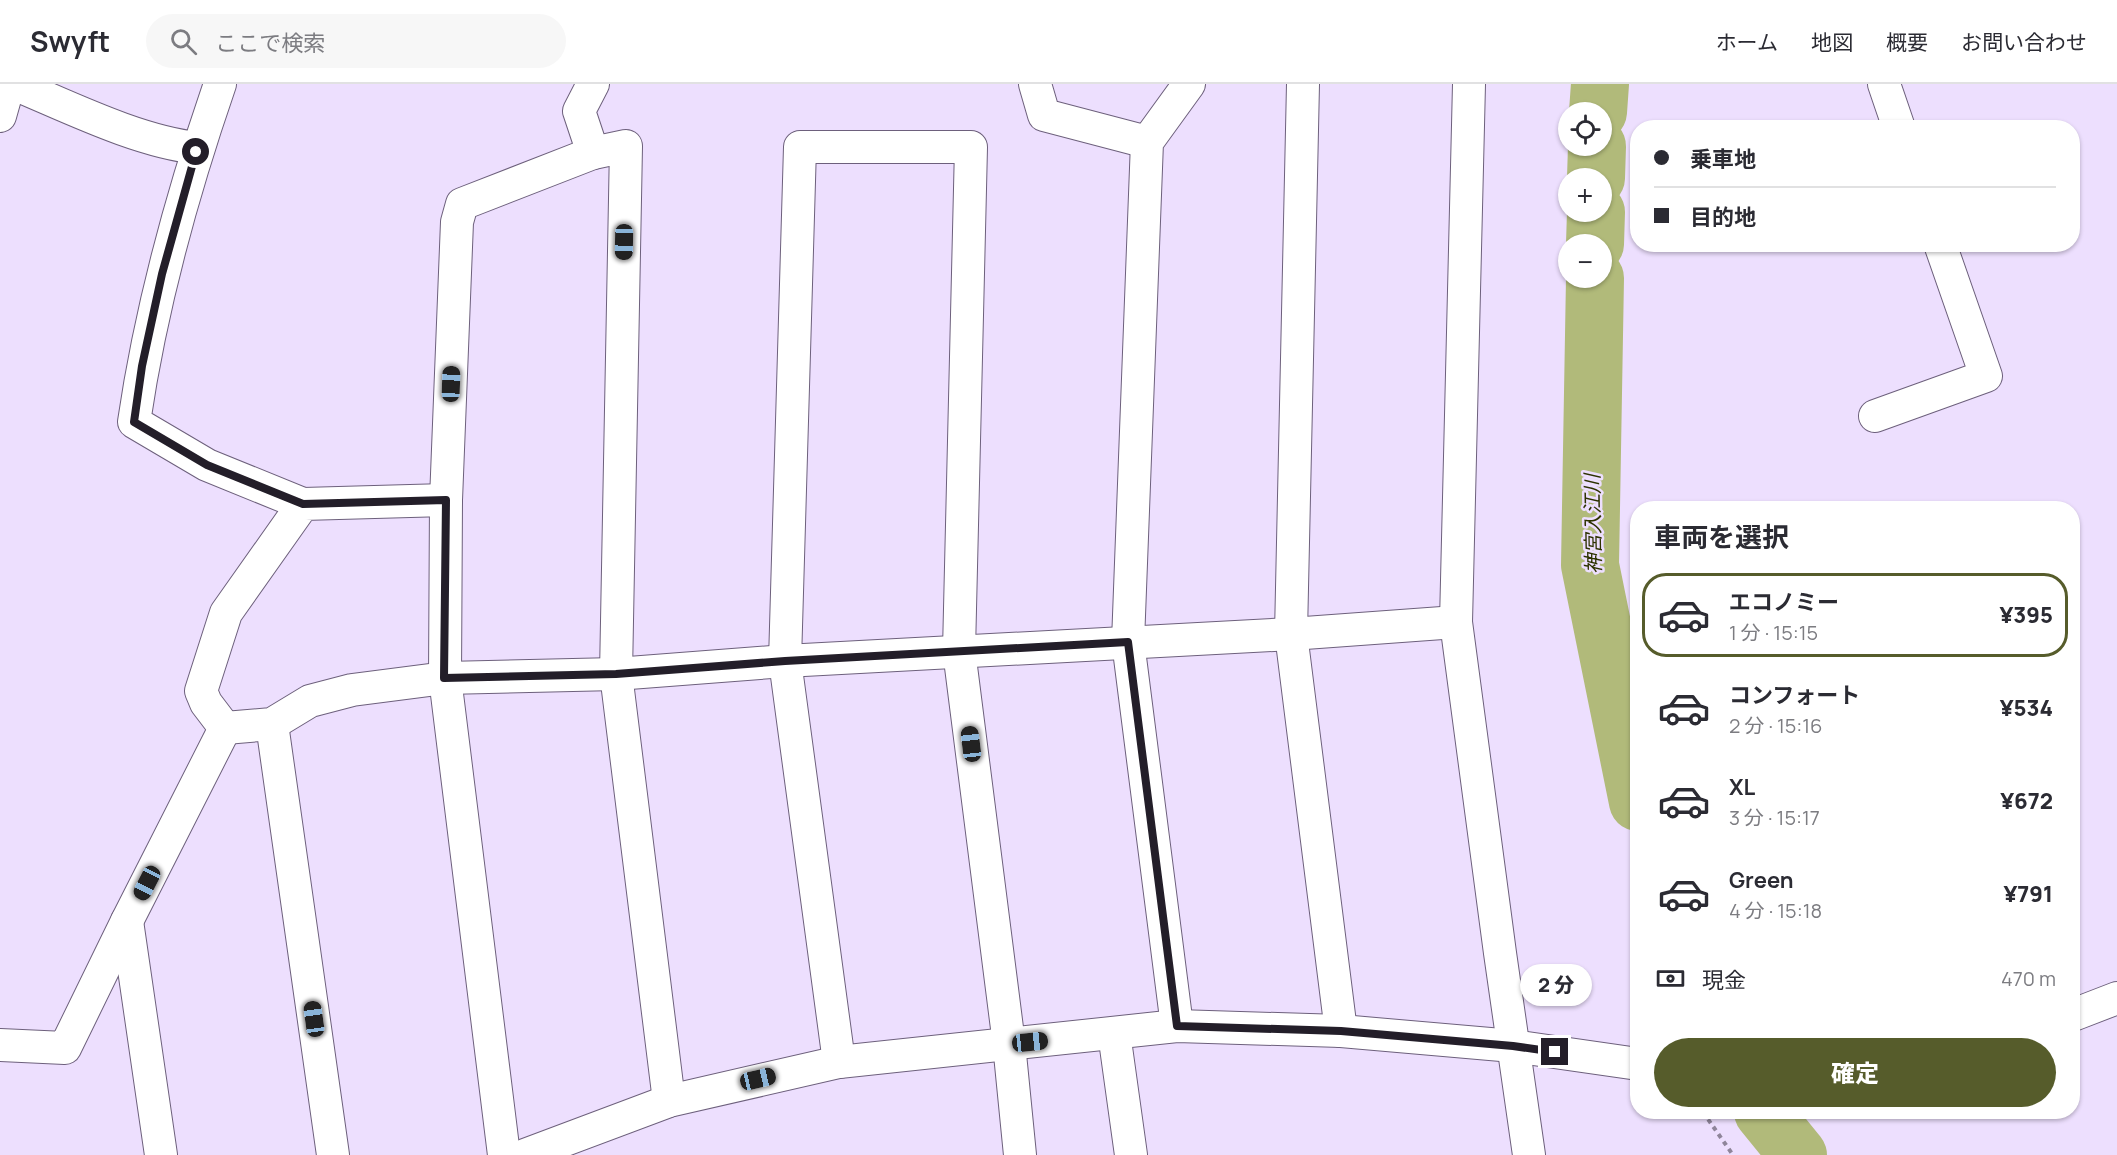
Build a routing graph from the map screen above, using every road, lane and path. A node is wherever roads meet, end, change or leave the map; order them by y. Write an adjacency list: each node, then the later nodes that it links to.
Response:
1 (9, 84): 10 (street)
2 (14, 84): 13 (street)
3 (220, 84): 13 (street)
4 (593, 84): 14 (street)
5 (1035, 84): 12 (street)
6 (1189, 84): 12 (street)
7 (1303, 84): 20 (street)
8 (1469, 84): 19 (street)
9 (1884, 84): 11 (street)
10 (0, 116)
11 (1896, 120)
12 (1147, 142): 21 (street)
13 (198, 148): 18 (street)
14 (593, 153): 17 (street); 24 (street)
15 (1943, 252): 16 (street)
16 (1875, 416)
17 (446, 500): 18 (street); 25 (street)
18 (303, 504): 27 (street)
19 (1456, 622): 20 (street); 36 (street)
20 (1291, 634): 21 (street); 32 (street)
21 (1128, 642): 22 (street); 31 (street)
22 (959, 651): 23 (street); 23 (street); 34 (street)
23 (785, 661): 24 (street); 37 (street)
24 (616, 674): 25 (street); 39 (street)
25 (444, 678): 26 (street); 43 (street)
26 (272, 724): 27 (street); 42 (street)
27 (225, 728): 28 (street)
28 (127, 921): 35 (street); 41 (street)
29 (2117, 998): 30 (street)
30 (2080, 1012)
31 (1177, 1026): 32 (street); 33 (street)
32 (1341, 1031): 36 (street)
33 (1114, 1033): 34 (street); 46 (street)
34 (1009, 1044): 37 (street); 45 (street)
35 (0, 1045)
36 (1513, 1046): 38 (street); 47 (street)
37 (839, 1062): 39 (street)
38 (1630, 1063)
39 (669, 1101): 44 (street)
40 (1708, 1119): 48 (path)
41 (161, 1155)
42 (333, 1155)
43 (504, 1155)
44 (525, 1155)
45 (1020, 1155)
46 (1131, 1155)
47 (1529, 1155)
48 (1733, 1155)

